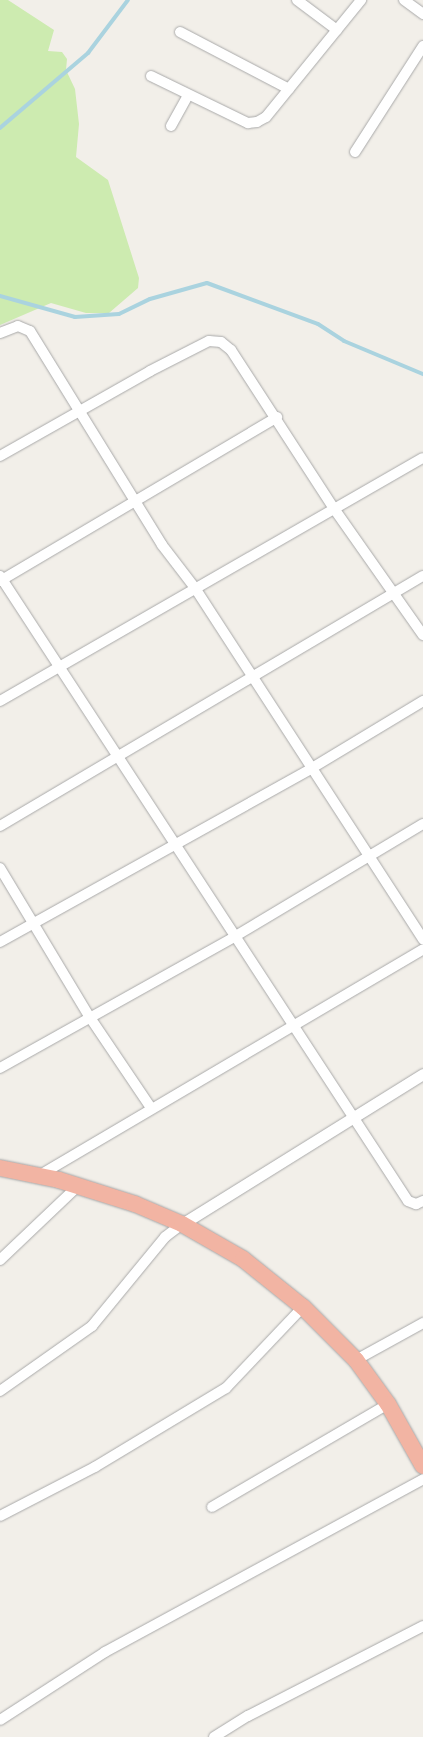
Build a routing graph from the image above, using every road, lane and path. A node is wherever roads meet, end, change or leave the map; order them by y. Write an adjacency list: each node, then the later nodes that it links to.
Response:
1 (297, 0): 5 (street)
2 (361, 0): 5 (street)
3 (404, 0): 4 (street)
4 (423, 14)
5 (338, 30): 9 (street)
6 (180, 32): 9 (street)
7 (423, 46): 12 (street)
8 (151, 76): 10 (street)
9 (289, 88): 10 (street)
10 (188, 95): 11 (street)
11 (171, 126)
12 (355, 152)
13 (0, 333): 14 (street)
14 (80, 412): 15 (street); 16 (street); 18 (street)
15 (277, 417): 18 (street); 19 (street)
16 (0, 456)
17 (422, 458): 19 (street)
18 (136, 503): 21 (street); 22 (street)
19 (335, 510): 22 (street); 23 (street)
20 (423, 576): 23 (street)
21 (1, 579): 25 (street)
22 (195, 588): 25 (street); 26 (street)
23 (392, 594): 24 (street); 26 (street)
24 (423, 634)
25 (58, 667): 27 (street); 29 (street)
26 (252, 676): 29 (street); 30 (street)
27 (0, 701)
28 (423, 702): 30 (street)
29 (115, 756): 32 (street); 33 (street)
30 (312, 768): 33 (street); 34 (street)
31 (423, 824): 34 (street)
32 (0, 826)
33 (174, 845): 36 (street); 37 (street)
34 (369, 856): 37 (street); 38 (street)
35 (0, 868): 36 (street)
36 (34, 923): 39 (street); 41 (street)
37 (234, 937): 41 (street); 42 (street)
38 (423, 940)
39 (0, 942)
40 (423, 949): 42 (street)
41 (89, 1016): 43 (street); 45 (street)
42 (292, 1027): 45 (street); 46 (street)
43 (0, 1068)
44 (423, 1074): 46 (street)
45 (151, 1108): 48 (street)
46 (353, 1119): 50 (street); 51 (street)
47 (0, 1168): 48 (highway)
48 (40, 1176): 49 (highway)
49 (79, 1185): 51 (highway); 52 (street)
50 (423, 1201)
51 (182, 1224): 53 (highway); 56 (street)
52 (0, 1260)
53 (303, 1307): 55 (highway); 61 (street)
54 (423, 1323): 55 (street)
55 (356, 1360): 57 (highway)
56 (0, 1392)
57 (388, 1404): 58 (highway); 60 (street)
58 (421, 1456)
59 (423, 1479): 63 (street)
60 (212, 1508)
61 (0, 1516)
62 (423, 1626): 64 (street)
63 (0, 1720)
64 (214, 1737)

